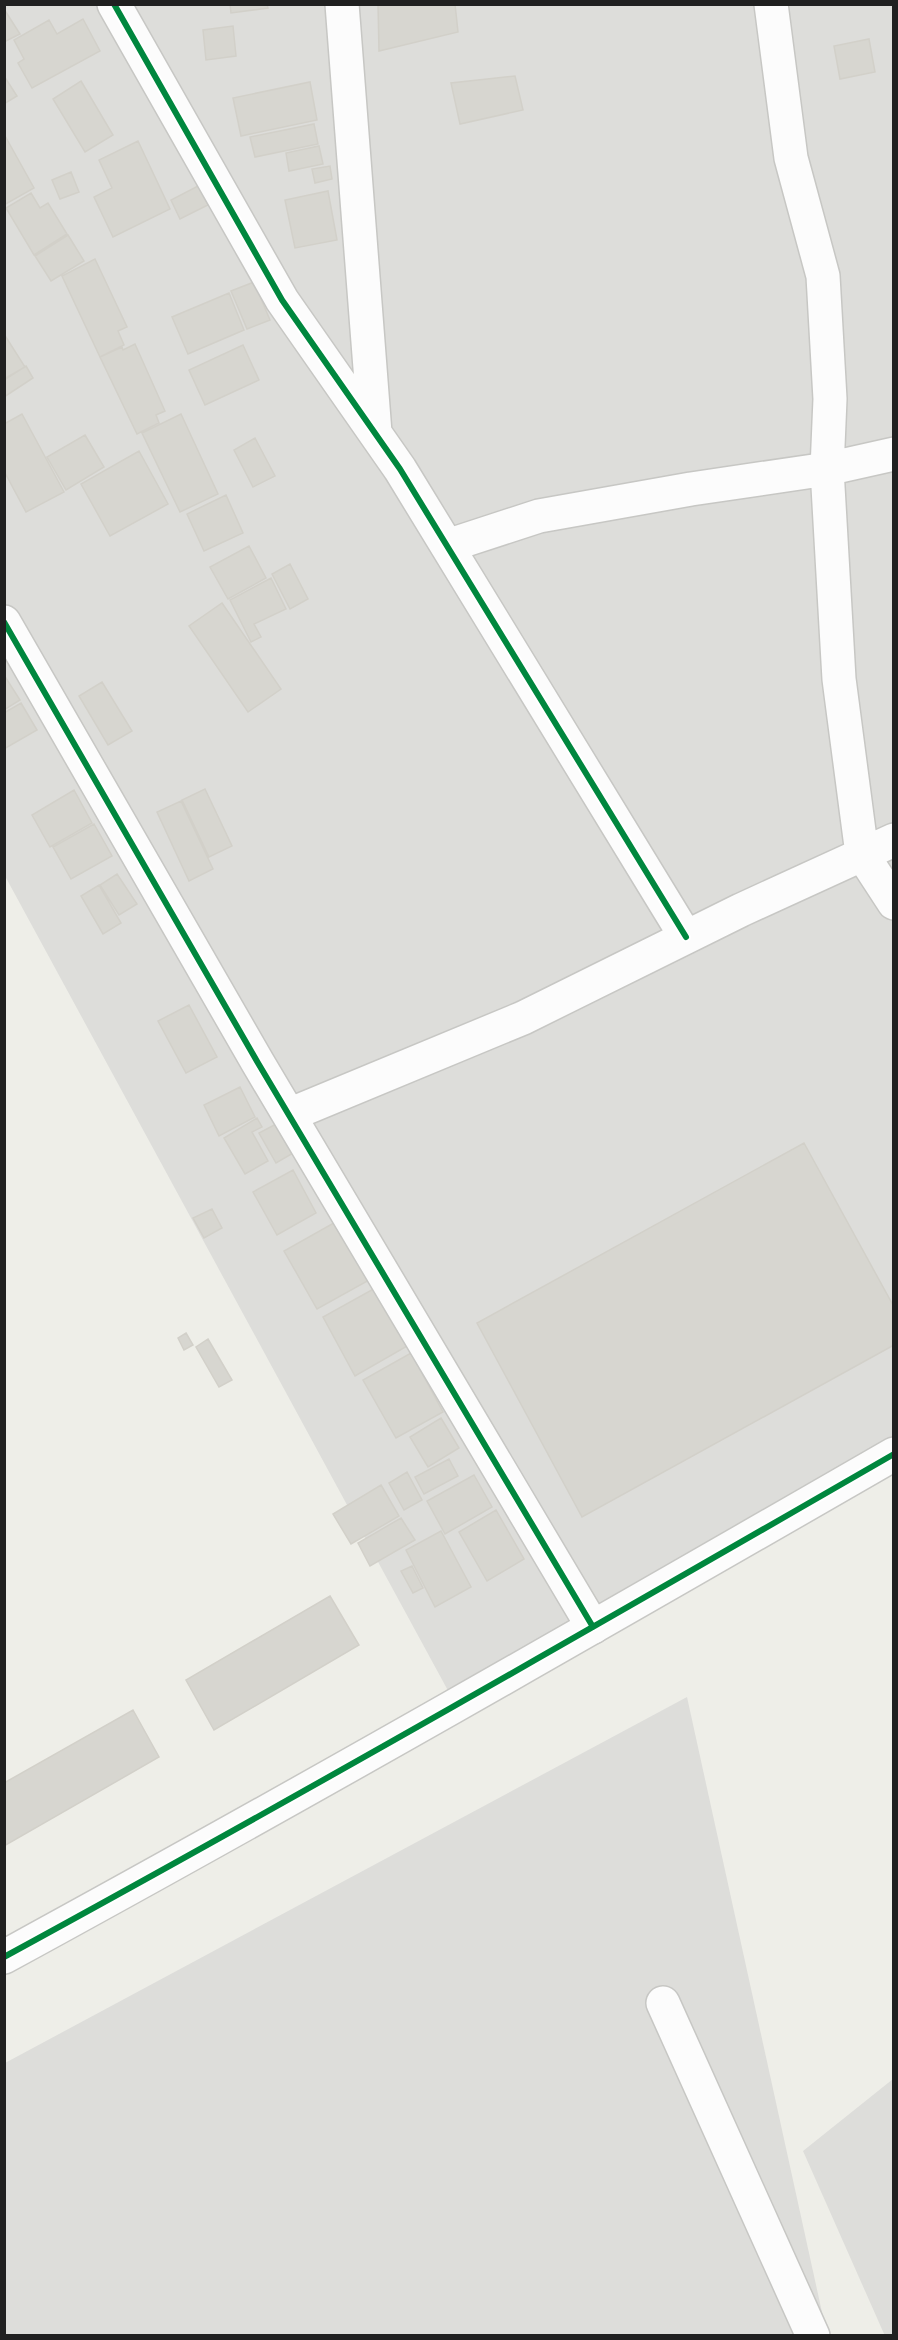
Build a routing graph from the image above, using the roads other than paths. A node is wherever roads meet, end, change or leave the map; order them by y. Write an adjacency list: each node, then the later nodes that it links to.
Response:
1 (114, 4): 4 (street)
2 (342, 4): 4 (street)
3 (771, 4): 6 (street)
4 (375, 433): 7 (street)
5 (894, 454): 6 (street)
6 (827, 469): 7 (street); 10 (street)
7 (447, 546): 12 (street)
8 (4, 622): 13 (street)
9 (894, 840): 10 (street)
10 (862, 854): 11 (street); 12 (street)
11 (894, 903)
12 (686, 937): 13 (street)
13 (289, 1115): 15 (street)
14 (894, 1454): 15 (street)
15 (593, 1627): 16 (street)
16 (4, 1957)
17 (663, 2003): 18 (street)
18 (813, 2336)

